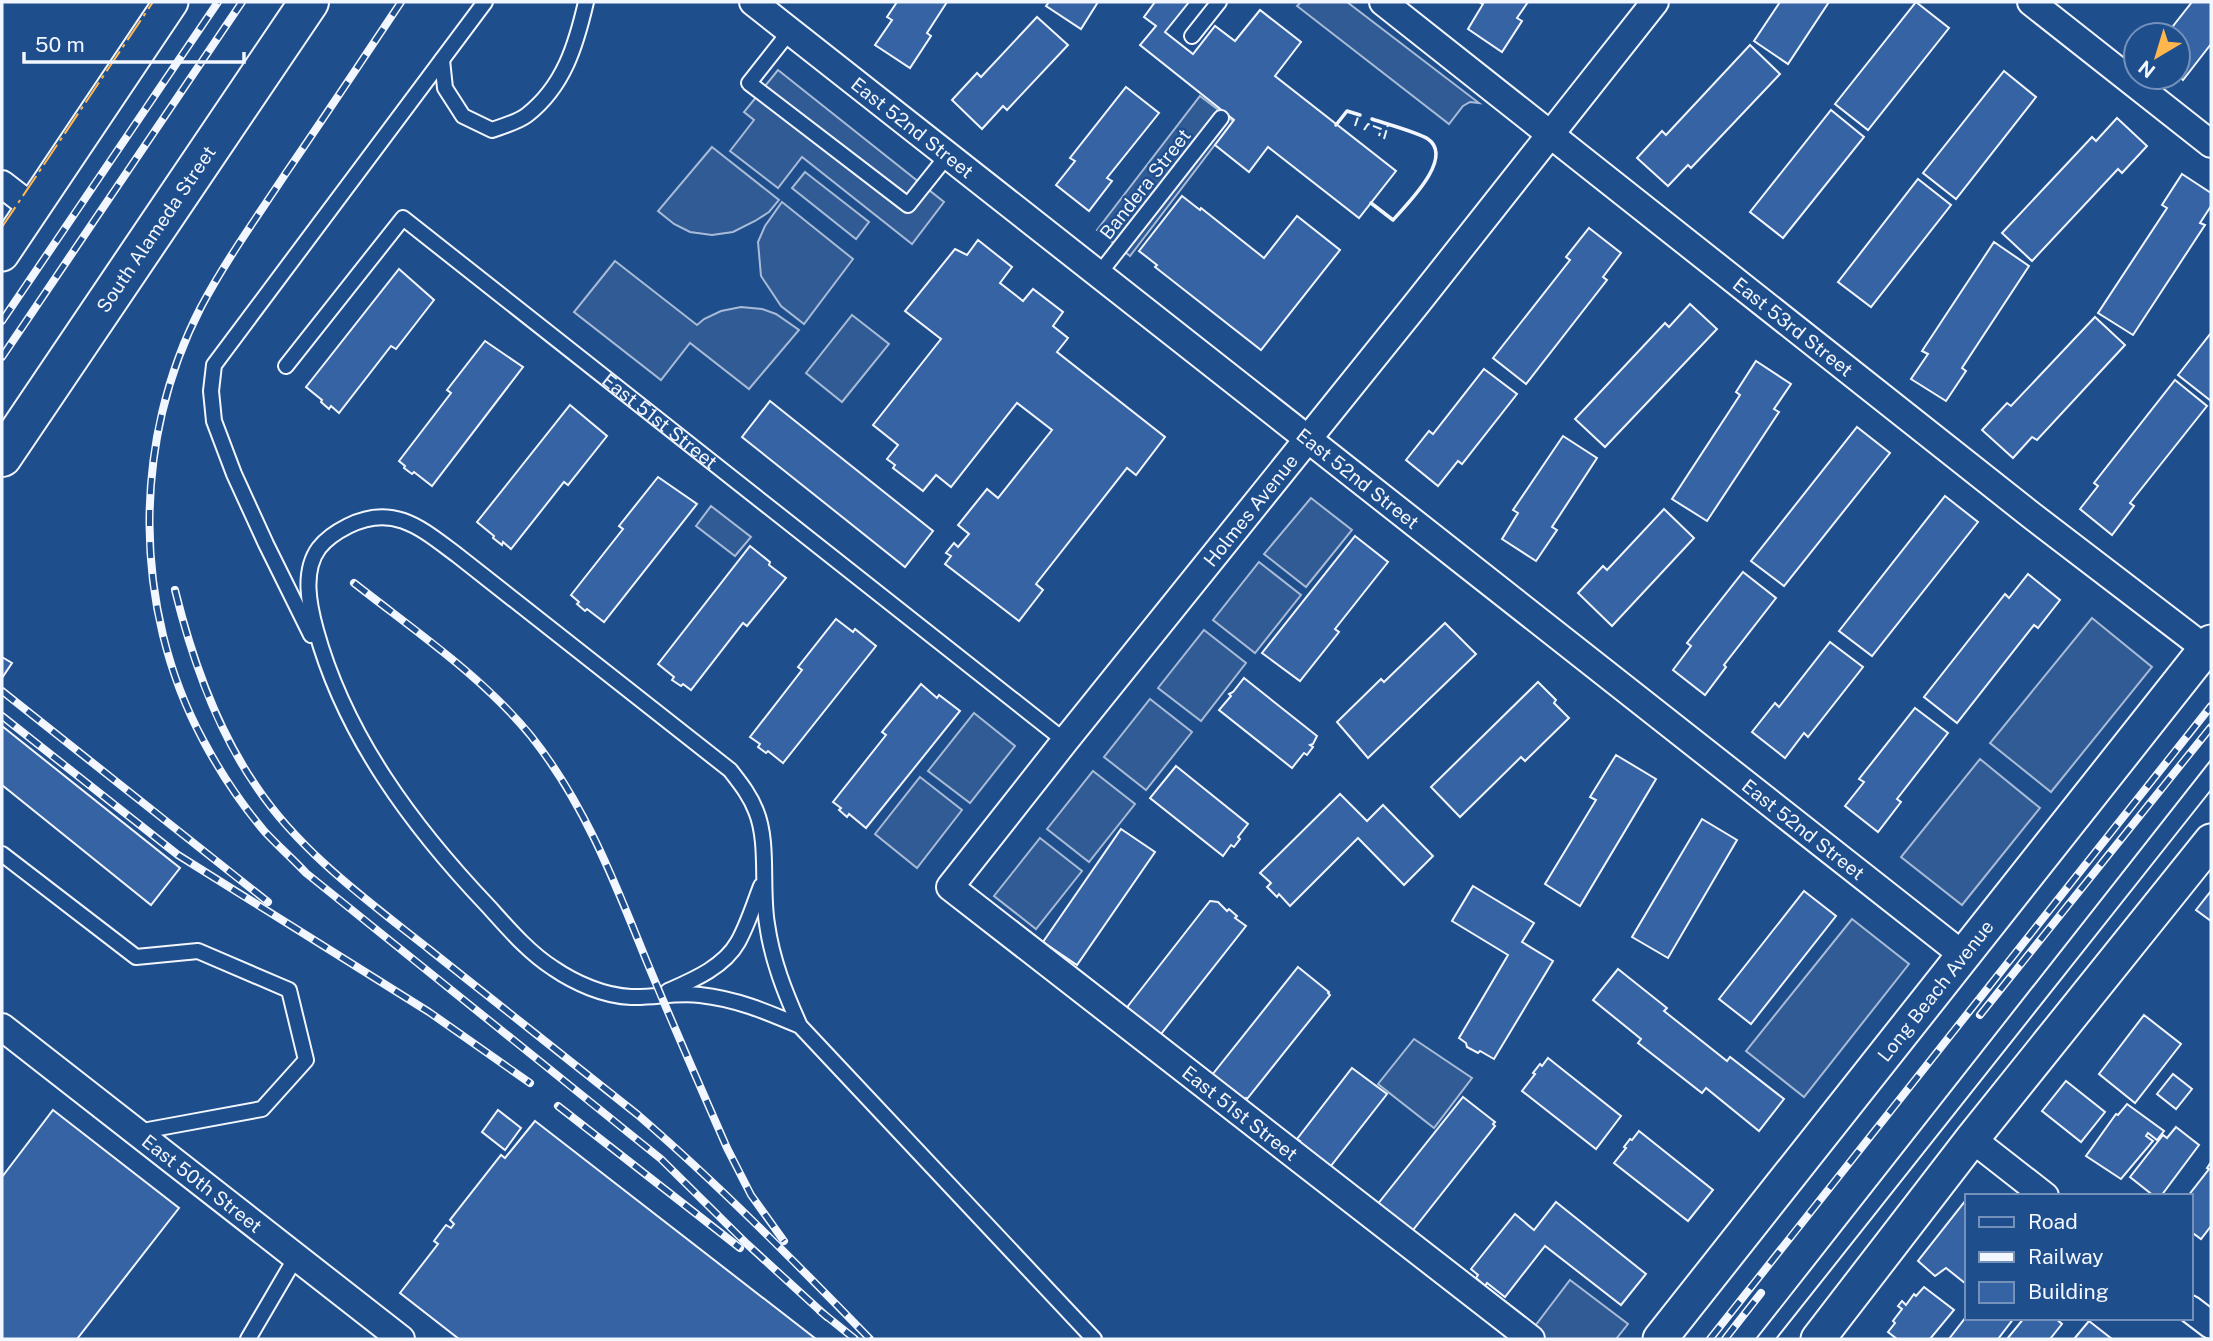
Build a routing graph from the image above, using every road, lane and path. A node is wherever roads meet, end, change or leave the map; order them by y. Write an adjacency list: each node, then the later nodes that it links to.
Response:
1 (171, 2): 18 (street)
2 (309, 2): 23 (main road, South Alameda Street)
3 (485, 2): 12 (lane)
4 (586, 2): 12 (lane)
5 (753, 2): 10 (street, East 52nd Street)
6 (1219, 2): 11 (lane)
7 (1383, 2): 14 (street, East 53rd Street)
8 (1655, 2): 14 (street, Holmes Avenue)
9 (2031, 2): 15 (street)
10 (790, 31): 16 (street, East 52nd Street); 16 (lane)
11 (1192, 36)
12 (442, 60): 25 (lane)
13 (1221, 118): 20 (lane, Bandera Street)
14 (1549, 134): 22 (street, Holmes Avenue); 24 (street, East 53rd Street)
15 (2211, 144)
16 (947, 156): 20 (street, East 52nd Street)
17 (2, 184): 18 (street)
18 (33, 208): 19 (street)
19 (2, 254)
20 (1099, 274): 22 (street, East 52nd Street)
21 (286, 366): 26 (lane, East 51st Street)
22 (1308, 440): 26 (street, Holmes Avenue); 31 (street, East 52nd Street)
23 (2, 457)
24 (2208, 645): 31 (street, Long Beach Avenue)
25 (325, 661): 29 (lane); 32 (lane)
26 (1065, 741): 30 (street, Holmes Avenue)
27 (2211, 841): 36 (street)
28 (2, 854): 35 (lane)
29 (763, 882): 32 (lane); 33 (lane)
30 (950, 887): 44 (street, East 51st Street)
31 (1963, 955): 45 (street, Long Beach Avenue)
32 (660, 995): 33 (lane)
33 (800, 1026): 43 (lane)
34 (2, 1027): 35 (street, East 50th Street)
35 (136, 1132): 38 (street, East 50th Street)
36 (1972, 1139): 37 (street); 46 (street)
37 (2042, 1194)
38 (296, 1257): 41 (lane); 42 (street, East 50th Street)
39 (2192, 1311): 40 (street)
40 (2211, 1325)
41 (248, 1339)
42 (401, 1339)
43 (1094, 1339)
44 (1531, 1339)
45 (1660, 1339)
46 (1818, 1339)

